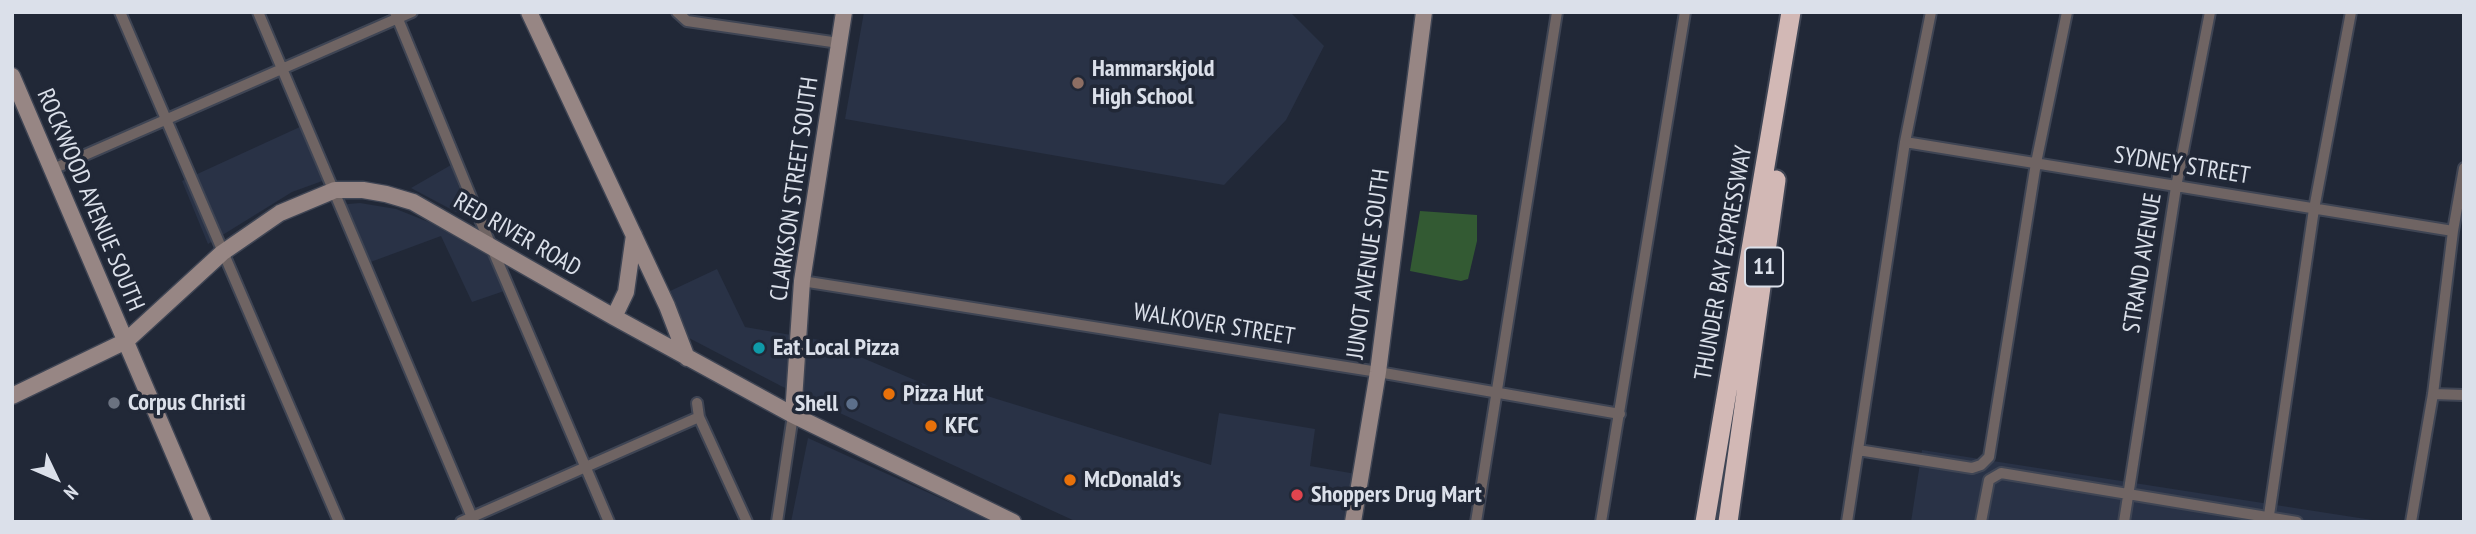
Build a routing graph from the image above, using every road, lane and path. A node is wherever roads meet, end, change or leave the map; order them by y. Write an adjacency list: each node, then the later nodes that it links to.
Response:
1 (120, 12): 20 (street)
2 (257, 12): 18 (street)
3 (412, 12): 16 (street)
4 (529, 12): 29 (main road)
5 (677, 12): 17 (street)
6 (844, 12): 17 (main road, CLARKSON STREET SOUTH)
7 (1424, 12): 36 (main road, JUNOT AVENUE SOUTH)
8 (1558, 12): 37 (street)
9 (1685, 12): 42 (street)
10 (1791, 12): 48 (highway, THUNDER BAY EXPRESSWAY / 11)
11 (1802, 12): 60 (highway, THUNDER BAY EXPRESSWAY / 11)
12 (1931, 12): 21 (street)
13 (2067, 12): 22 (street)
14 (2210, 12): 25 (street, STRAND AVENUE)
15 (2351, 12): 27 (street)
16 (396, 15): 18 (street); 30 (street)
17 (839, 43): 32 (main road, CLARKSON STREET SOUTH)
18 (282, 69): 20 (street); 26 (street)
19 (12, 76): 24 (main road, ROCKWOOD AVENUE SOUTH)
20 (166, 120): 24 (street); 31 (street)
21 (1905, 142): 22 (street, SYDNEY STREET); 45 (street)
22 (2036, 163): 25 (street, SYDNEY STREET); 45 (street)
23 (2464, 168): 28 (street)
24 (53, 169): 34 (main road, ROCKWOOD AVENUE SOUTH)
25 (2176, 187): 27 (street, SYDNEY STREET); 47 (street, STRAND AVENUE)
26 (335, 190): 30 (main road, RED RIVER ROAD); 31 (main road, RED RIVER ROAD); 49 (street)
27 (2314, 209): 28 (street, SYDNEY STREET); 50 (street)
28 (2453, 231): 38 (street)
29 (634, 236): 33 (main road); 35 (main road)
30 (491, 246): 33 (main road, RED RIVER ROAD); 46 (street)
31 (222, 253): 34 (main road, RED RIVER ROAD); 52 (street)
32 (802, 281): 36 (street, WALKOVER STREET); 43 (main road, CLARKSON STREET SOUTH)
33 (614, 317): 35 (main road, RED RIVER ROAD)
34 (127, 341): 40 (main road, RED RIVER ROAD); 51 (main road, ROCKWOOD AVENUE SOUTH)
35 (687, 358): 43 (main road, RED RIVER ROAD)
36 (1378, 372): 37 (street, WALKOVER STREET); 57 (main road, JUNOT AVENUE SOUTH)
37 (1498, 393): 42 (street, WALKOVER STREET); 58 (street)
38 (2433, 394): 39 (street); 65 (street)
39 (2464, 395)
40 (12, 396)
41 (697, 403): 44 (street)
42 (1620, 414): 59 (street)
43 (793, 415): 55 (street); 56 (main road, RED RIVER ROAD)
44 (699, 416): 46 (street); 54 (street)
45 (1858, 450): 61 (street)
46 (585, 468): 49 (street); 53 (street)
47 (2129, 495): 50 (street); 62 (street); 63 (street, STRAND AVENUE)
48 (1704, 518)
49 (469, 520)
50 (2268, 520): 64 (street)
51 (203, 522)
52 (339, 522)
53 (609, 522)
54 (747, 522)
55 (777, 522)
56 (1013, 522)
57 (1353, 522)
58 (1476, 522)
59 (1601, 522)
60 (1728, 522)
61 (1847, 522)
62 (1982, 522)
63 (2124, 522)
64 (2297, 522)
65 (2411, 522)

